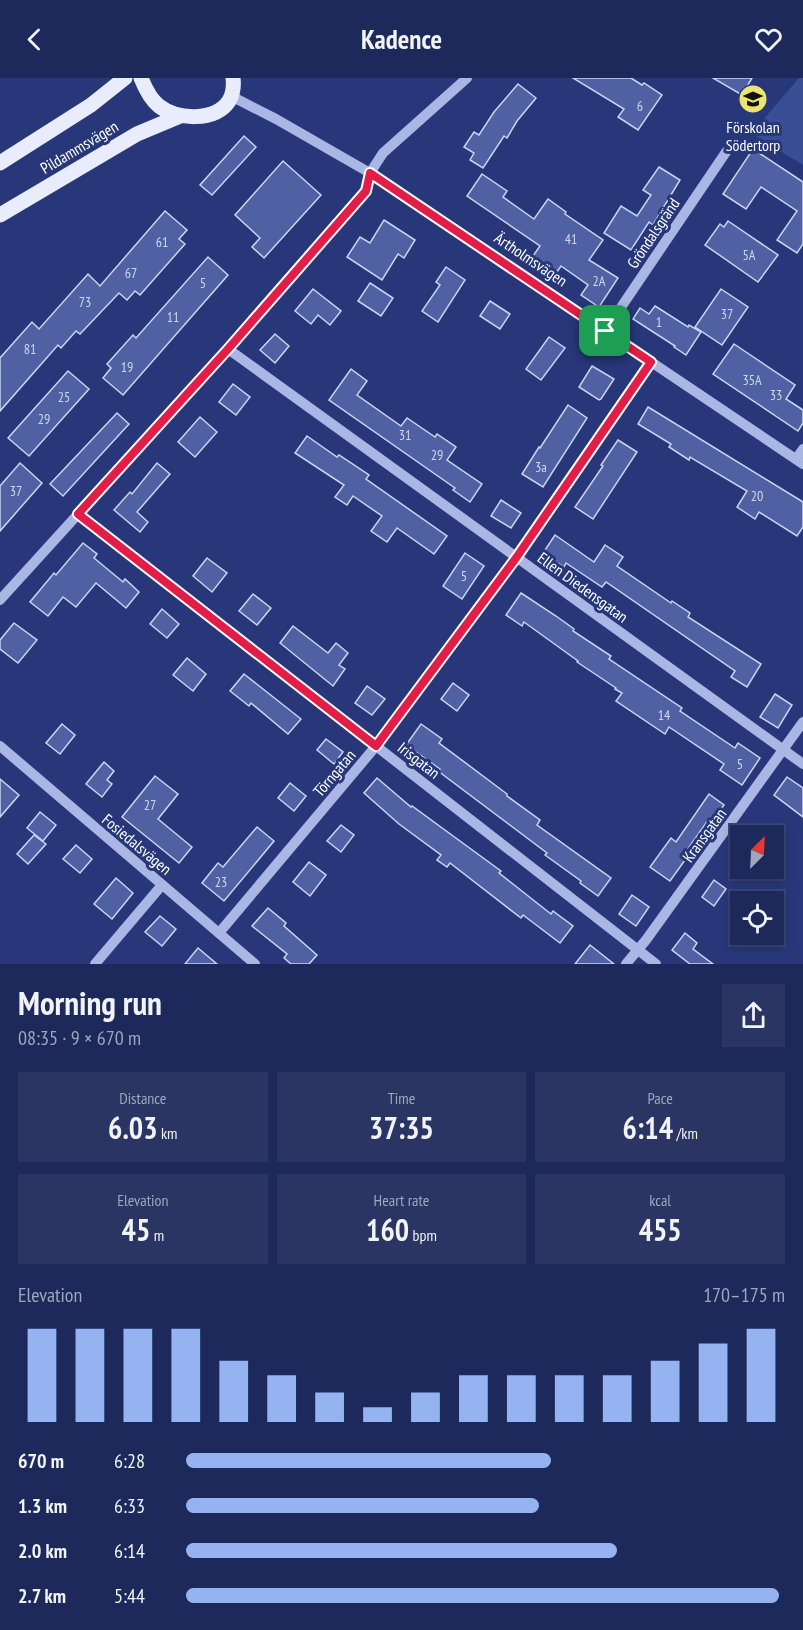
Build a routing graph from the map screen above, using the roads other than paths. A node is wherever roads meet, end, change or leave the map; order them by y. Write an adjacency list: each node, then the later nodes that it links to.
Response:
1 (110, 78): 7 (main road)
2 (125, 78): 7 (main road, Pildammsvägen)
3 (141, 78): 8 (main road)
4 (245, 78): 6 (main road)
5 (467, 78): 11 (street)
6 (233, 88): 8 (main road); 11 (street, Ärtholmsvägen)
7 (101, 97): 10 (main road, Pildammsvägen)
8 (180, 116): 12 (main road, Pildammsvägen)
9 (726, 152): 13 (street, Gröndalsgränd)
10 (0, 163)
11 (370, 173): 13 (street, Ärtholmsvägen); 14 (street)
12 (0, 214)
13 (605, 331): 15 (street, Ärtholmsvägen)
14 (228, 349): 18 (street); 19 (street, Ellen Diedensgatan)
15 (651, 362): 17 (street, Ärtholmsvägen); 19 (street, Törngatan)
16 (803, 449): 17 (street)
17 (800, 461)
18 (78, 514): 20 (street); 23 (street, Irisgatan)
19 (516, 558): 23 (street, Törngatan); 24 (street, Ellen Diedensgatan)
20 (0, 600)
21 (803, 722): 24 (street, Kransgatan)
22 (0, 746): 26 (street, Fosiedalsvägen)
23 (376, 746): 27 (street, Törngatan); 28 (street, Irisgatan)
24 (783, 751): 25 (street, Ellen Diedensgatan); 28 (street, Kransgatan)
25 (803, 764)
26 (162, 885): 27 (street, Fosiedalsvägen); 29 (street)
27 (219, 933): 30 (street, Fosiedalsvägen)
28 (638, 950): 31 (street, Kransgatan); 32 (street, Irisgatan)
29 (95, 964)
30 (255, 964)
31 (626, 964)
32 (656, 964)

